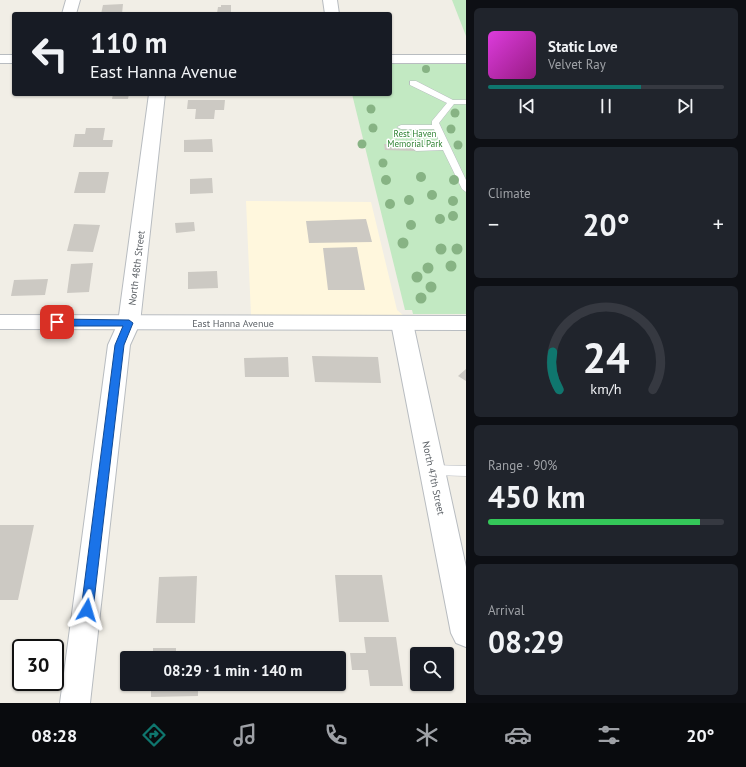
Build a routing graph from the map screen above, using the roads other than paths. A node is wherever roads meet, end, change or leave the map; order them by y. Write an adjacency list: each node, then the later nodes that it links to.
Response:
1 (73, 0): 3 (street)
2 (330, 0): 4 (street)
3 (70, 12)
4 (332, 12)
5 (0, 59): 6 (street)
6 (12, 59)
7 (392, 59): 8 (street)
8 (466, 59)
9 (413, 83): 11 (lane)
10 (157, 96): 19 (street, North 48th Street)
11 (452, 102): 12 (lane); 14 (lane)
12 (466, 102)
13 (401, 127): 14 (lane)
14 (437, 127): 15 (lane)
15 (446, 147): 16 (lane); 17 (lane)
16 (416, 148)
17 (466, 189)
18 (0, 322): 19 (street, East Hanna Avenue)
19 (129, 323): 20 (street, East Hanna Avenue); 26 (street, North 48th Street)
20 (402, 323): 21 (street, East Hanna Avenue); 22 (street, North 47th Street)
21 (466, 323)
22 (432, 470): 23 (lane); 24 (street, North 47th Street)
23 (466, 471)
24 (460, 575): 25 (street, North 47th Street)
25 (466, 633)
26 (76, 703)

